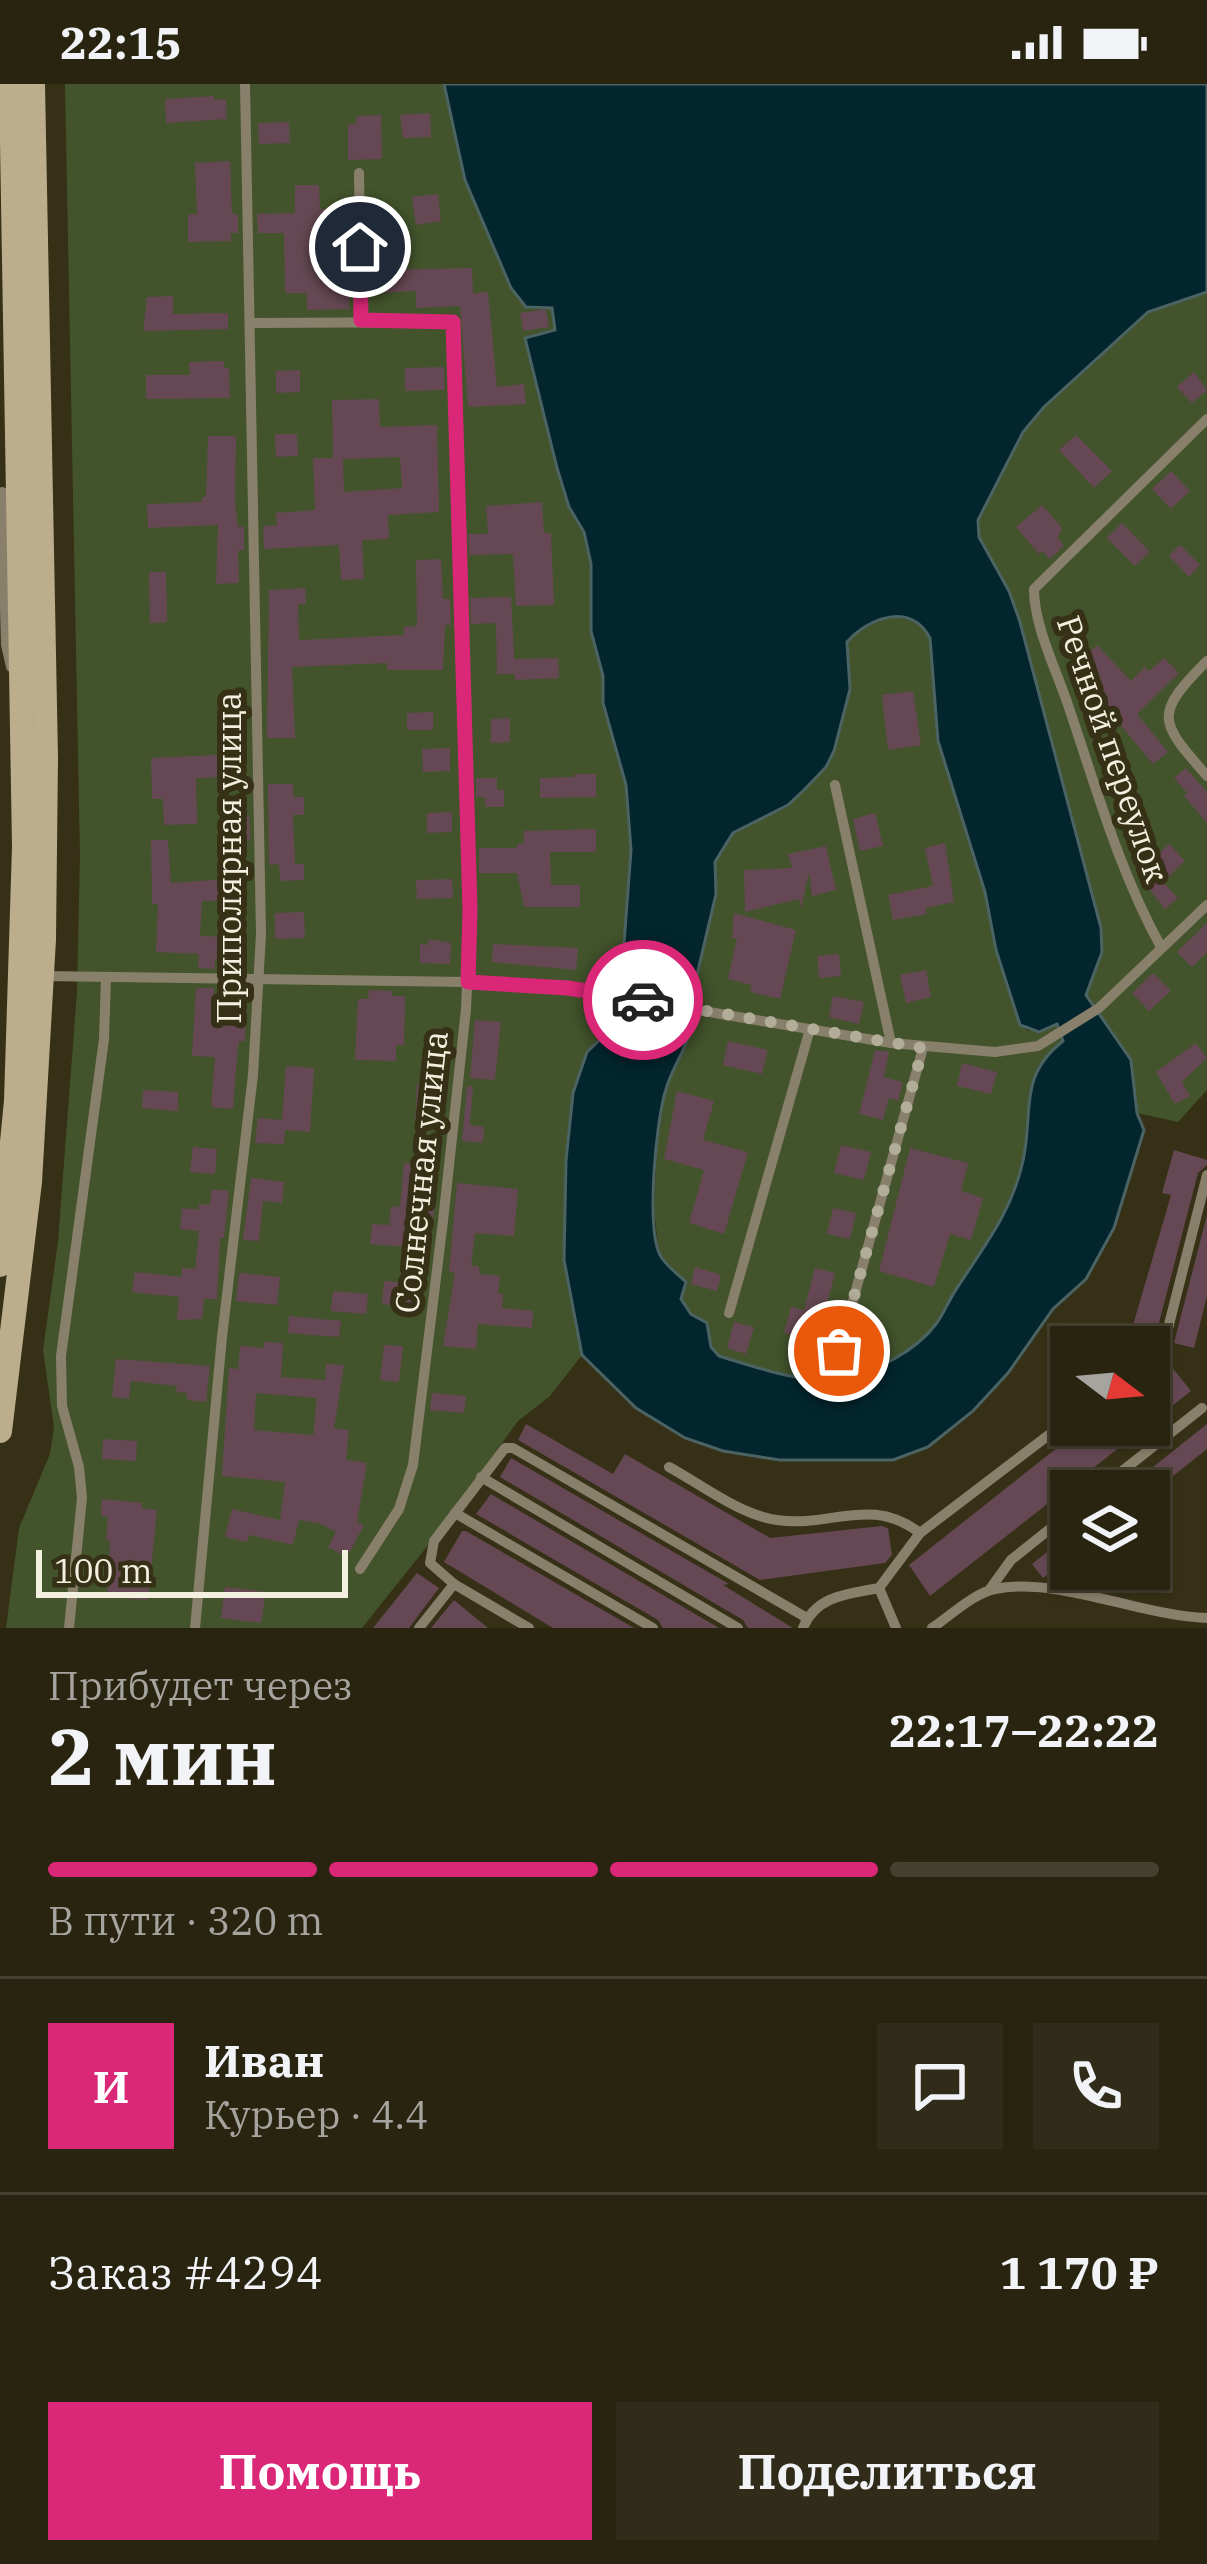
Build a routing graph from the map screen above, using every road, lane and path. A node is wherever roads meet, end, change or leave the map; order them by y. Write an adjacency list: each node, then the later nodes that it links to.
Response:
1 (11, 84): 6 (main road)
2 (33, 84): 21 (main road)
3 (244, 84): 9 (lane, Приполярная улица)
4 (359, 173): 8 (lane)
5 (0, 174): 6 (lane)
6 (14, 214): 10 (main road)
7 (0, 274): 10 (lane)
8 (361, 320): 9 (lane, Солнечная улица); 24 (lane, Солнечная улица)
9 (250, 322): 23 (lane, Приполярная улица)
10 (16, 333): 13 (main road)
11 (1207, 419): 20 (lane, Речной переулок)
12 (1, 489): 13 (lane); 15 (lane)
13 (20, 546): 15 (main road)
14 (1207, 661): 16 (lane)
15 (18, 720): 19 (main road)
16 (1207, 776)
17 (836, 785): 26 (lane)
18 (1207, 905): 20 (lane)
19 (11, 920): 29 (main road)
20 (1161, 947): 27 (lane)
21 (43, 976): 22 (lane); 34 (main road)
22 (106, 977): 23 (lane); 49 (lane)
23 (259, 978): 24 (lane); 50 (lane, Приполярная улица)
24 (468, 982): 25 (lane); 42 (lane, Солнечная улица)
25 (810, 1029): 26 (lane); 30 (lane)
26 (890, 1043): 27 (lane)
27 (923, 1048): 32 (lane)
28 (1207, 1175): 31 (lane)
29 (0, 1265)
30 (729, 1313)
31 (1168, 1326)
32 (839, 1351)
33 (1202, 1408): 37 (lane)
34 (0, 1431)
35 (1050, 1434): 41 (lane)
36 (669, 1467): 41 (lane)
37 (1124, 1470)
38 (481, 1477): 39 (lane); 48 (lane); 55 (lane)
39 (455, 1513): 43 (lane); 54 (lane)
40 (1050, 1529): 45 (lane)
41 (920, 1533): 44 (lane)
42 (360, 1569)
43 (454, 1584): 46 (lane); 51 (lane)
44 (879, 1588): 48 (lane); 56 (lane)
45 (990, 1589): 47 (lane); 57 (lane)
46 (508, 1616): 52 (lane); 53 (lane)
47 (1207, 1618)
48 (805, 1623)
49 (69, 1628)
50 (195, 1628)
51 (419, 1628)
52 (498, 1628)
53 (530, 1628)
54 (653, 1628)
55 (738, 1628)
56 (896, 1628)
57 (932, 1628)

